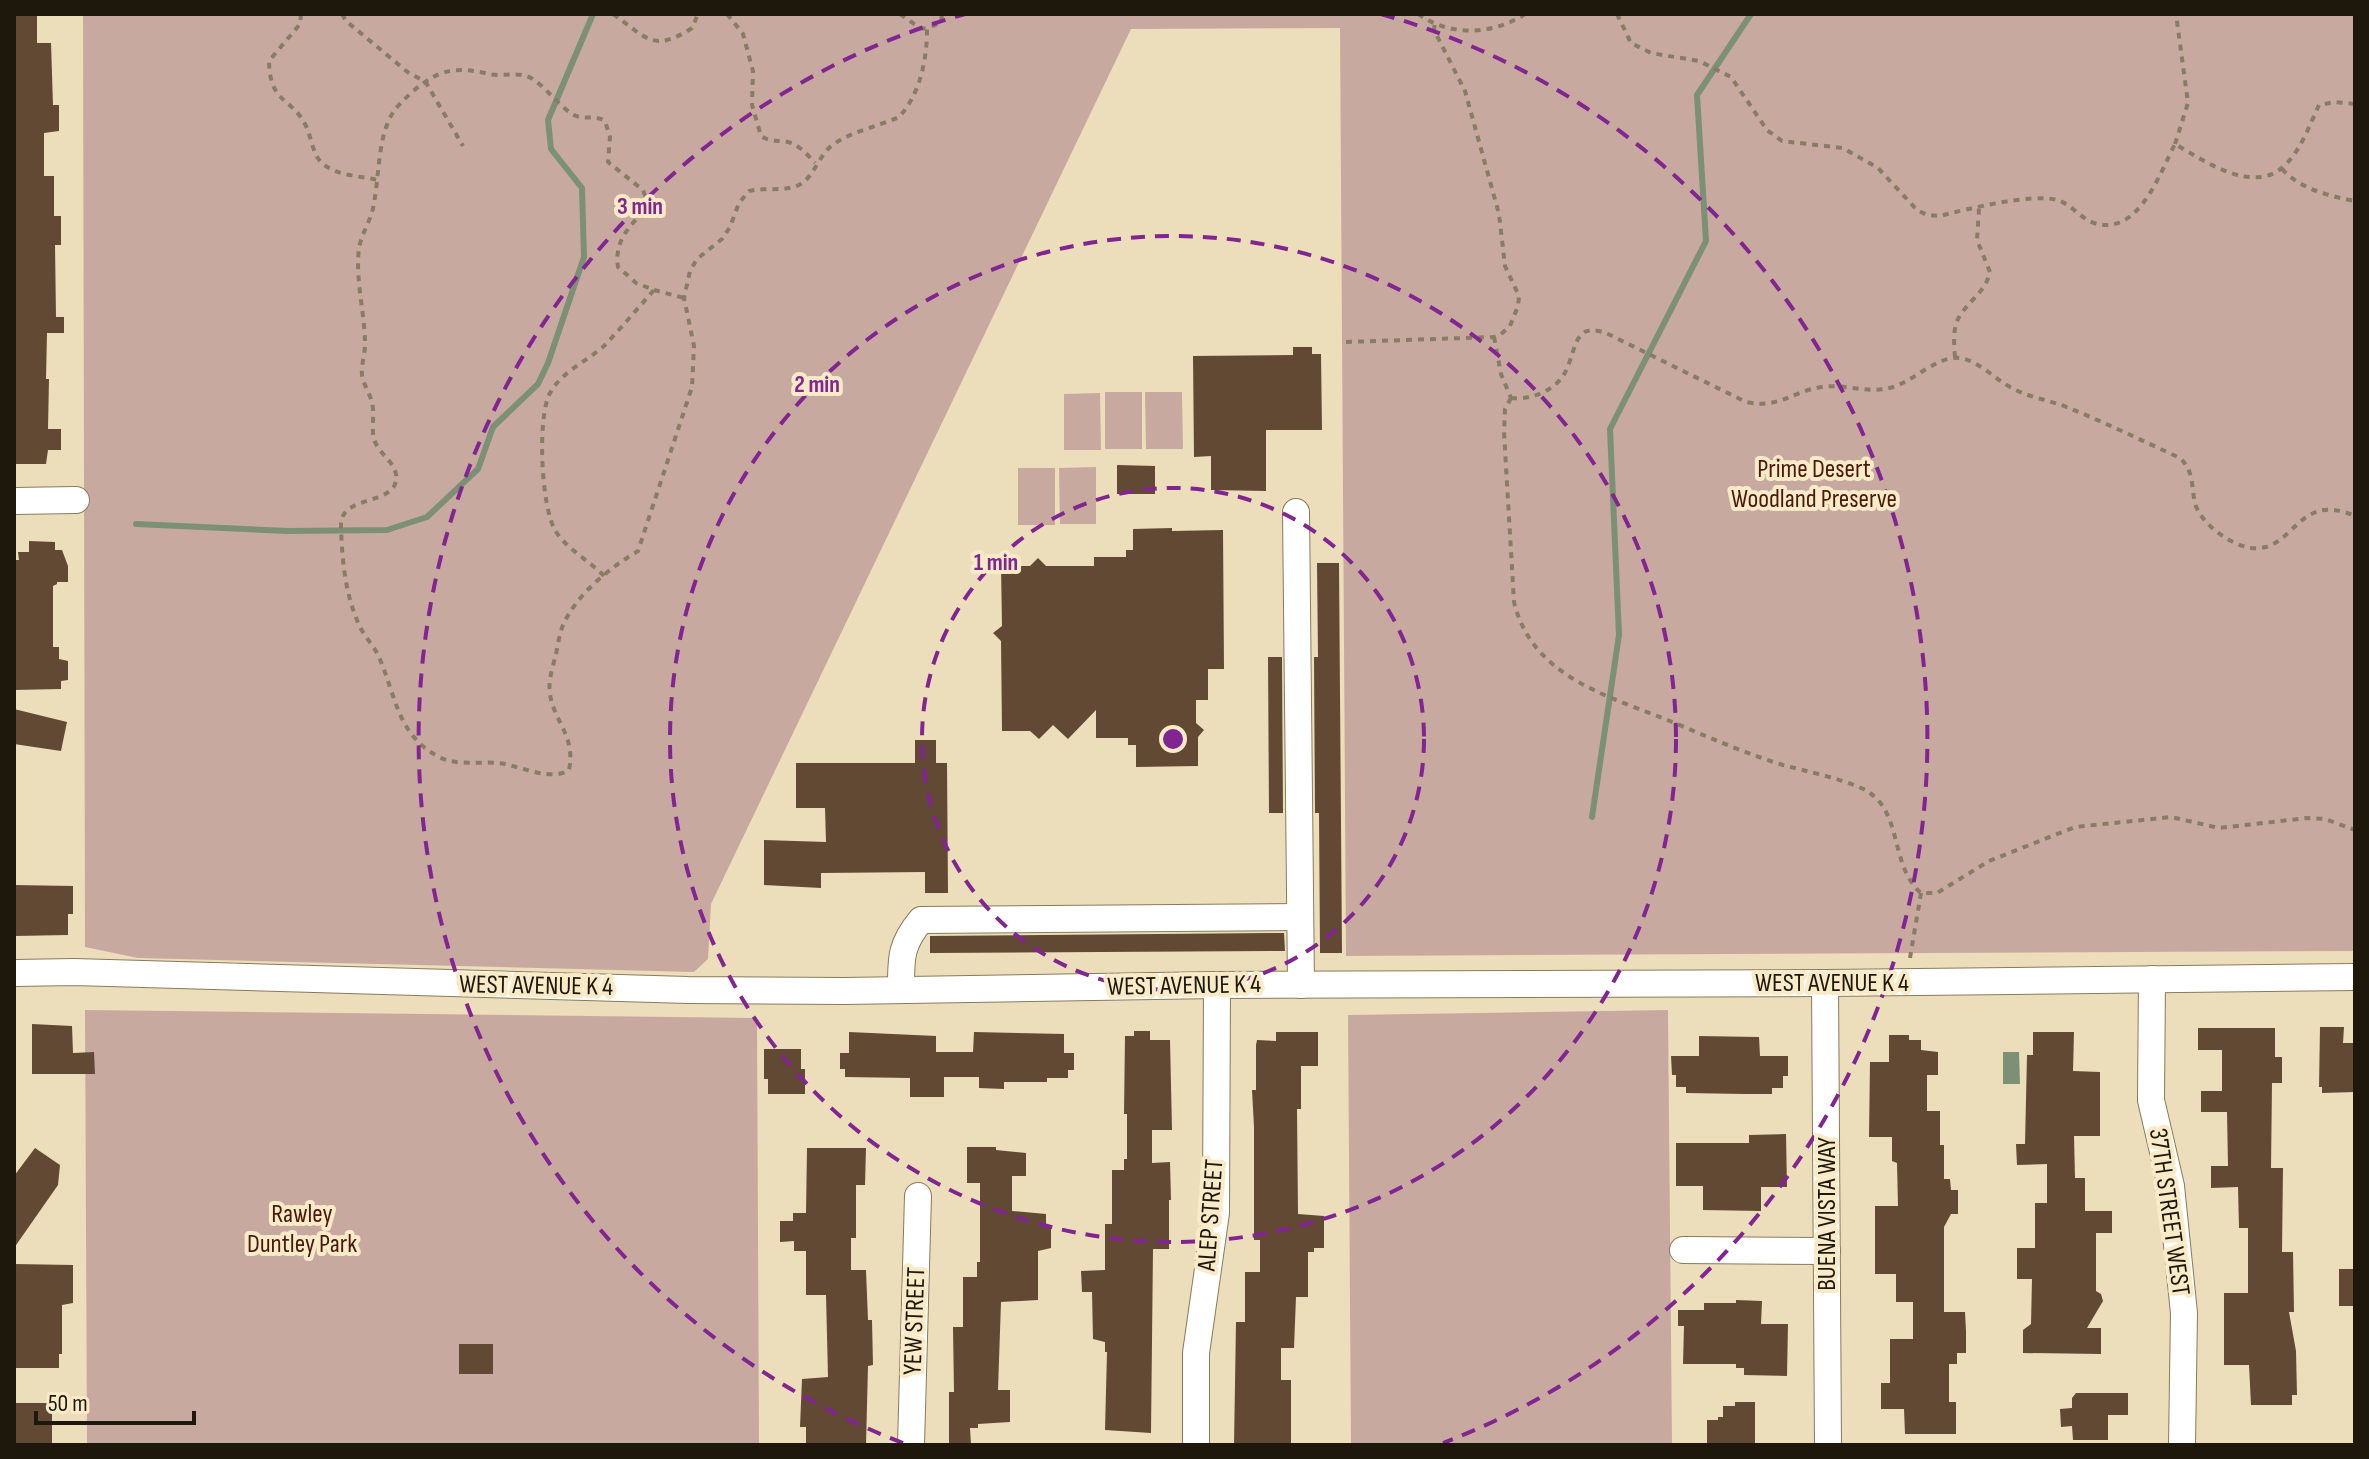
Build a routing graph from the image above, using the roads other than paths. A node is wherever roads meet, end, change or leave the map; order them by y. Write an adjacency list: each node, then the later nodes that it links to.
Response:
1 (76, 500): 2 (street)
2 (14, 501)
3 (1296, 512): 4 (street)
4 (1299, 917): 10 (street); 11 (street)
5 (14, 973): 11 (street, WEST AVENUE K 4)
6 (2355, 977): 7 (street, WEST AVENUE K 4)
7 (2152, 979): 8 (street, WEST AVENUE K 4); 18 (street, 37TH STREET WEST)
8 (1825, 983): 10 (street, WEST AVENUE K 4); 14 (street, BUENA VISTA WAY)
9 (1217, 985): 10 (street, WEST AVENUE K 4); 11 (street, WEST AVENUE K 4); 16 (street, ALEP STREET)
10 (1301, 985)
11 (901, 990)
12 (918, 1196): 15 (street, YEW STREET)
13 (1683, 1250): 14 (street)
14 (1827, 1251): 17 (street, BUENA VISTA WAY)
15 (911, 1445)
16 (1196, 1445)
17 (1828, 1445)
18 (2182, 1445)

